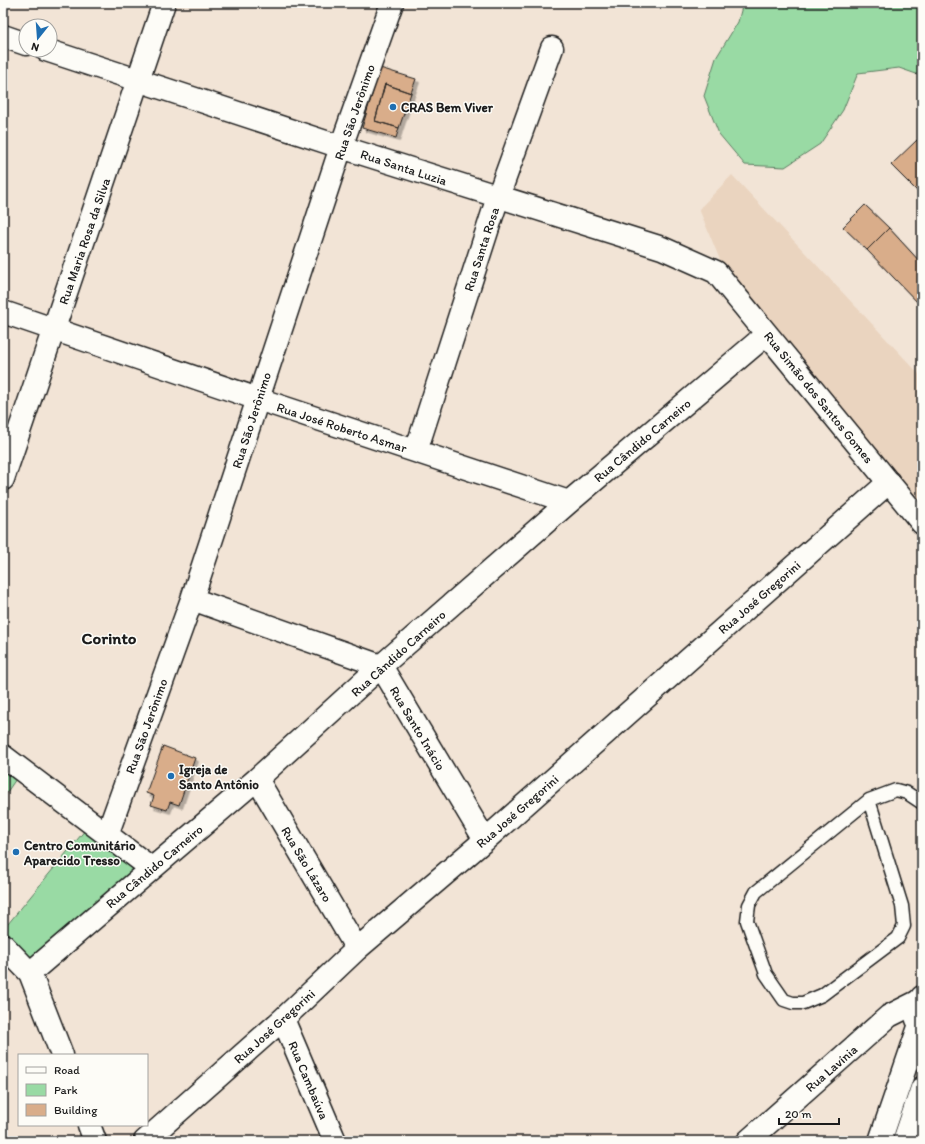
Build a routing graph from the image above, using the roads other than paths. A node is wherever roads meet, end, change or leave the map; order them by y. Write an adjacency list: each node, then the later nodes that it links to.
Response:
1 (164, 3): 7 (street, Rua Maria Rosa da Silva)
2 (392, 3): 8 (street, Rua São Jerônimo)
3 (3, 36): 4 (street)
4 (18, 41)
5 (552, 48): 9 (street, Rua Santa Rosa)
6 (58, 54): 7 (street, Rua Santa Luzia)
7 (139, 81): 8 (street, Rua Santa Luzia); 12 (street, Rua Maria Rosa da Silva)
8 (341, 148): 9 (street, Rua Santa Luzia); 14 (street, Rua São Jerônimo)
9 (498, 197): 10 (street, Rua Santa Luzia); 15 (street, Rua Santa Rosa)
10 (716, 272): 13 (street, Rua Simão dos Santos Gomes)
11 (3, 312): 12 (street, Rua José Roberto Asmar)
12 (54, 329): 14 (street, Rua José Roberto Asmar); 16 (street, Rua Maria Rosa da Silva)
13 (767, 334): 17 (street, Rua Simão dos Santos Gomes); 18 (street, Rua Cândido Carneiro)
14 (258, 399): 15 (street, Rua José Roberto Asmar); 20 (street, Rua São Jerônimo)
15 (416, 451): 18 (street, Rua José Roberto Asmar)
16 (3, 479)
17 (889, 482): 19 (street, Rua Simão dos Santos Gomes); 27 (street, Rua José Gregorini)
18 (569, 502): 21 (street, Rua Cândido Carneiro)
19 (922, 523)
20 (192, 599): 21 (street); 26 (street, Rua São Jerônimo)
21 (381, 666): 23 (street, Rua Cândido Carneiro); 27 (street, Rua Santo Inácio)
22 (3, 756): 26 (street)
23 (257, 779): 28 (street, Rua Cândido Carneiro); 30 (street, Rua São Lázaro)
24 (869, 800): 24 (lane); 25 (lane)
25 (922, 803)
26 (107, 835): 28 (street)
27 (485, 840): 30 (street, Rua José Gregorini)
28 (151, 868): 31 (street, Rua Cândido Carneiro)
29 (3, 945): 31 (street)
30 (357, 949): 33 (street, Rua José Gregorini)
31 (30, 973): 35 (street)
32 (920, 999): 34 (street); 41 (street, Rua Lavínia)
33 (283, 1019): 39 (street, Rua José Gregorini); 40 (street, Rua Cambaúva)
34 (921, 1025): 42 (street)
35 (62, 1054)
36 (922, 1088): 43 (street)
37 (89, 1126): 38 (street)
38 (95, 1141)
39 (145, 1141)
40 (335, 1141)
41 (748, 1141)
42 (880, 1141)
43 (904, 1141)

